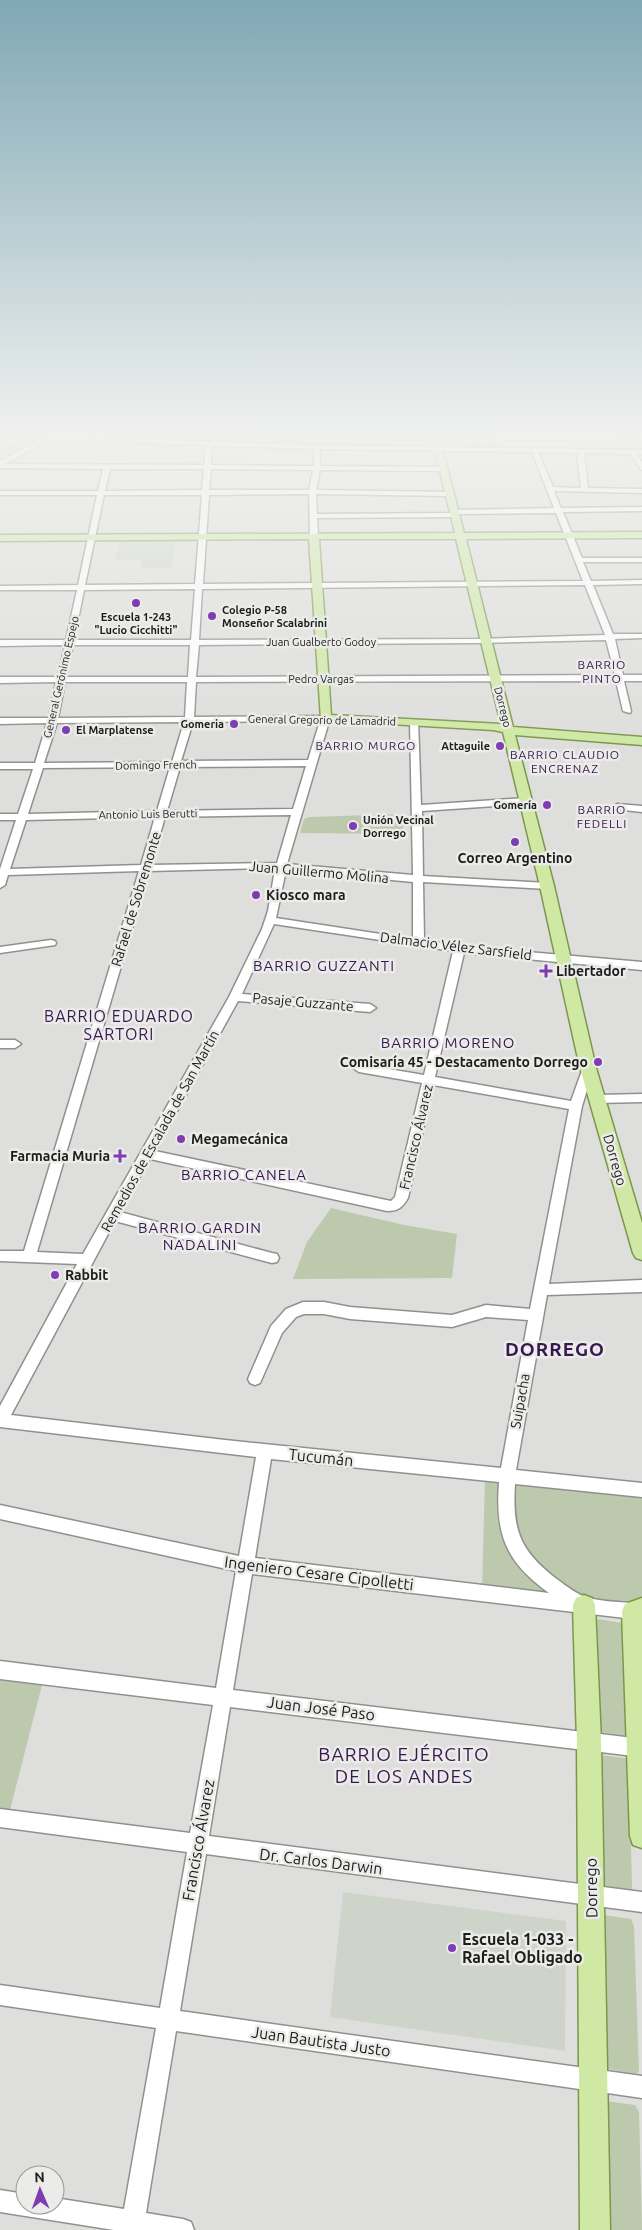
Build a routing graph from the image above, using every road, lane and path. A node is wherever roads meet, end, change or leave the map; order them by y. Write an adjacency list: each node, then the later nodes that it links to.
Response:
1 (91, 539): 14 (street, General Gerónimo Espejo)
2 (202, 539): 12 (street, Rafael de Sobremonte)
3 (314, 539): 10 (main road, Remedios de Escalada de San Martín)
4 (462, 539): 11 (main road, Dorrego)
5 (571, 539): 6 (street)
6 (579, 560): 7 (street); 9 (street)
7 (640, 560)
8 (642, 582): 9 (street)
9 (588, 584): 11 (street); 16 (street)
10 (318, 586): 11 (street); 12 (street); 19 (main road, Remedios de Escalada de San Martín)
11 (473, 586): 17 (main road, Dorrego)
12 (200, 587): 14 (street); 18 (street, Rafael de Sobremonte)
13 (0, 588): 14 (street)
14 (81, 588): 21 (street, General Gerónimo Espejo)
15 (642, 636): 16 (street, Juan Gualberto Godoy)
16 (610, 637): 17 (street, Juan Gualberto Godoy); 23 (street)
17 (486, 640): 19 (street, Juan Gualberto Godoy); 22 (main road, Dorrego)
18 (195, 642): 19 (street, Juan Gualberto Godoy); 21 (street, Juan Gualberto Godoy); 25 (street, Rafael de Sobremonte)
19 (322, 642): 26 (main road, Remedios de Escalada de San Martín)
20 (0, 643): 21 (street, Juan Gualberto Godoy)
21 (70, 643): 28 (street, General Gerónimo Espejo)
22 (496, 678): 23 (street, Pedro Vargas); 26 (street, Pedro Vargas); 35 (main road, Dorrego)
23 (620, 678): 24 (street, Pedro Vargas); 29 (street)
24 (642, 678)
25 (193, 679): 26 (street, Pedro Vargas); 28 (street, Pedro Vargas); 33 (street, Rafael de Sobremonte)
26 (324, 679): 30 (main road, Remedios de Escalada de San Martín)
27 (0, 680): 28 (street, Pedro Vargas)
28 (62, 680): 32 (street, General Gerónimo Espejo)
29 (626, 711)
30 (325, 718): 33 (street, General Gregorio de Lamadrid); 34 (main road, General Gregorio de Lamadrid); 37 (street, Remedios de Escalada de San Martín)
31 (0, 720): 32 (street, General Gregorio de Lamadrid)
32 (53, 720): 33 (street, General Gregorio de Lamadrid); 40 (street, General Gerónimo Espejo)
33 (189, 720): 38 (street, Rafael de Sobremonte)
34 (415, 722): 35 (main road, General Gregorio de Lamadrid); 43 (street)
35 (509, 730): 36 (main road, General Gregorio de Lamadrid); 41 (main road, Dorrego)
36 (641, 743)
37 (312, 763): 38 (street, Domingo French); 45 (street, Remedios de Escalada de San Martín)
38 (177, 765): 40 (street, Domingo French); 46 (street, Rafael de Sobremonte)
39 (0, 766): 40 (street, Domingo French)
40 (38, 766): 48 (street, General Gerónimo Espejo)
41 (525, 801): 43 (street); 54 (main road, Dorrego)
42 (617, 807): 44 (street)
43 (417, 808): 52 (street)
44 (642, 809)
45 (297, 812): 46 (street, Antonio Luis Berutti); 49 (street, Remedios de Escalada de San Martín)
46 (162, 814): 48 (street, Antonio Luis Berutti); 50 (street, Rafael de Sobremonte)
47 (0, 817): 48 (street, Antonio Luis Berutti)
48 (21, 817): 51 (street, General Gerónimo Espejo)
49 (281, 867): 50 (street, Juan Guillermo Molina); 52 (street, Juan Guillermo Molina); 55 (street, Remedios de Escalada de San Martín)
50 (146, 868): 51 (street, Juan Guillermo Molina); 76 (street, Rafael de Sobremonte)
51 (2, 872): 53 (street, General Gerónimo Espejo)
52 (419, 880): 54 (street, Juan Guillermo Molina); 56 (street)
53 (0, 885)
54 (547, 886): 60 (main road, Dorrego)
55 (271, 920): 56 (street, Dalmacio Vélez Sarsfield); 62 (street, Remedios de Escalada de San Martín)
56 (419, 943): 58 (street, Dalmacio Vélez Sarsfield)
57 (51, 944): 59 (street)
58 (459, 949): 60 (street, Dalmacio Vélez Sarsfield); 68 (street, Francisco Álvarez)
59 (0, 950)
60 (564, 959): 61 (street, Dalmacio Vélez Sarsfield); 67 (main road, Dorrego)
61 (642, 966)
62 (235, 996): 63 (street, Pasaje Guzzante); 72 (street, Remedios de Escalada de San Martín)
63 (370, 1008)
64 (0, 1044): 65 (street)
65 (15, 1044)
66 (359, 1068): 68 (street)
67 (588, 1068): 70 (main road, Dorrego); 71 (street, Dorrego)
68 (429, 1080): 71 (street); 72 (street, Francisco Álvarez)
69 (642, 1098): 70 (street)
70 (598, 1099): 74 (main road, Dorrego)
71 (576, 1106): 80 (street, Suipacha)
72 (147, 1154): 73 (street, Remedios de Escalada de San Martín)
73 (112, 1215): 77 (street); 78 (street, Remedios de Escalada de San Martín)
74 (642, 1253)
75 (0, 1256): 76 (street)
76 (29, 1257): 78 (street)
77 (272, 1258)
78 (87, 1259): 83 (street, Remedios de Escalada de San Martín)
79 (642, 1286): 80 (street)
80 (540, 1290): 81 (street, Suipacha)
81 (535, 1316): 82 (street); 85 (street, Suipacha)
82 (255, 1379)
83 (0, 1420): 84 (street, Tucumán)
84 (265, 1451): 85 (street, Tucumán); 88 (street, Francisco Álvarez)
85 (507, 1476): 86 (street, Tucumán); 89 (street, Suipacha)
86 (642, 1490)
87 (0, 1512): 88 (street, Ingeniero Cesare Cipolletti)
88 (245, 1565): 89 (street, Ingeniero Cesare Cipolletti); 92 (street, Francisco Álvarez)
89 (584, 1605): 90 (street, Ingeniero Cesare Cipolletti); 93 (main road, Dorrego)
90 (639, 1610): 94 (main road)
91 (0, 1670): 92 (street, Juan José Paso)
92 (223, 1696): 93 (street, Juan José Paso); 97 (street, Francisco Álvarez)
93 (589, 1742): 94 (street, Juan José Paso); 98 (main road, Dorrego)
94 (640, 1748): 96 (main road)
95 (0, 1818): 97 (street, Dr. Carlos Darwin)
96 (642, 1836)
97 (198, 1845): 98 (street, Dr. Carlos Darwin); 101 (street, Francisco Álvarez)
98 (591, 1895): 99 (street, Dr. Carlos Darwin); 102 (main road, Dorrego)
99 (642, 1902)
100 (0, 1995): 101 (street, Juan Bautista Justo)
101 (168, 2019): 102 (street, Juan Bautista Justo); 107 (street, Francisco Álvarez)
102 (594, 2080): 103 (street, Juan Bautista Justo); 109 (main road, Dorrego)
103 (642, 2087)
104 (0, 2201): 105 (street)
105 (15, 2203)
106 (65, 2213): 107 (street)
107 (133, 2226): 108 (street)
108 (183, 2230)
109 (595, 2230)

